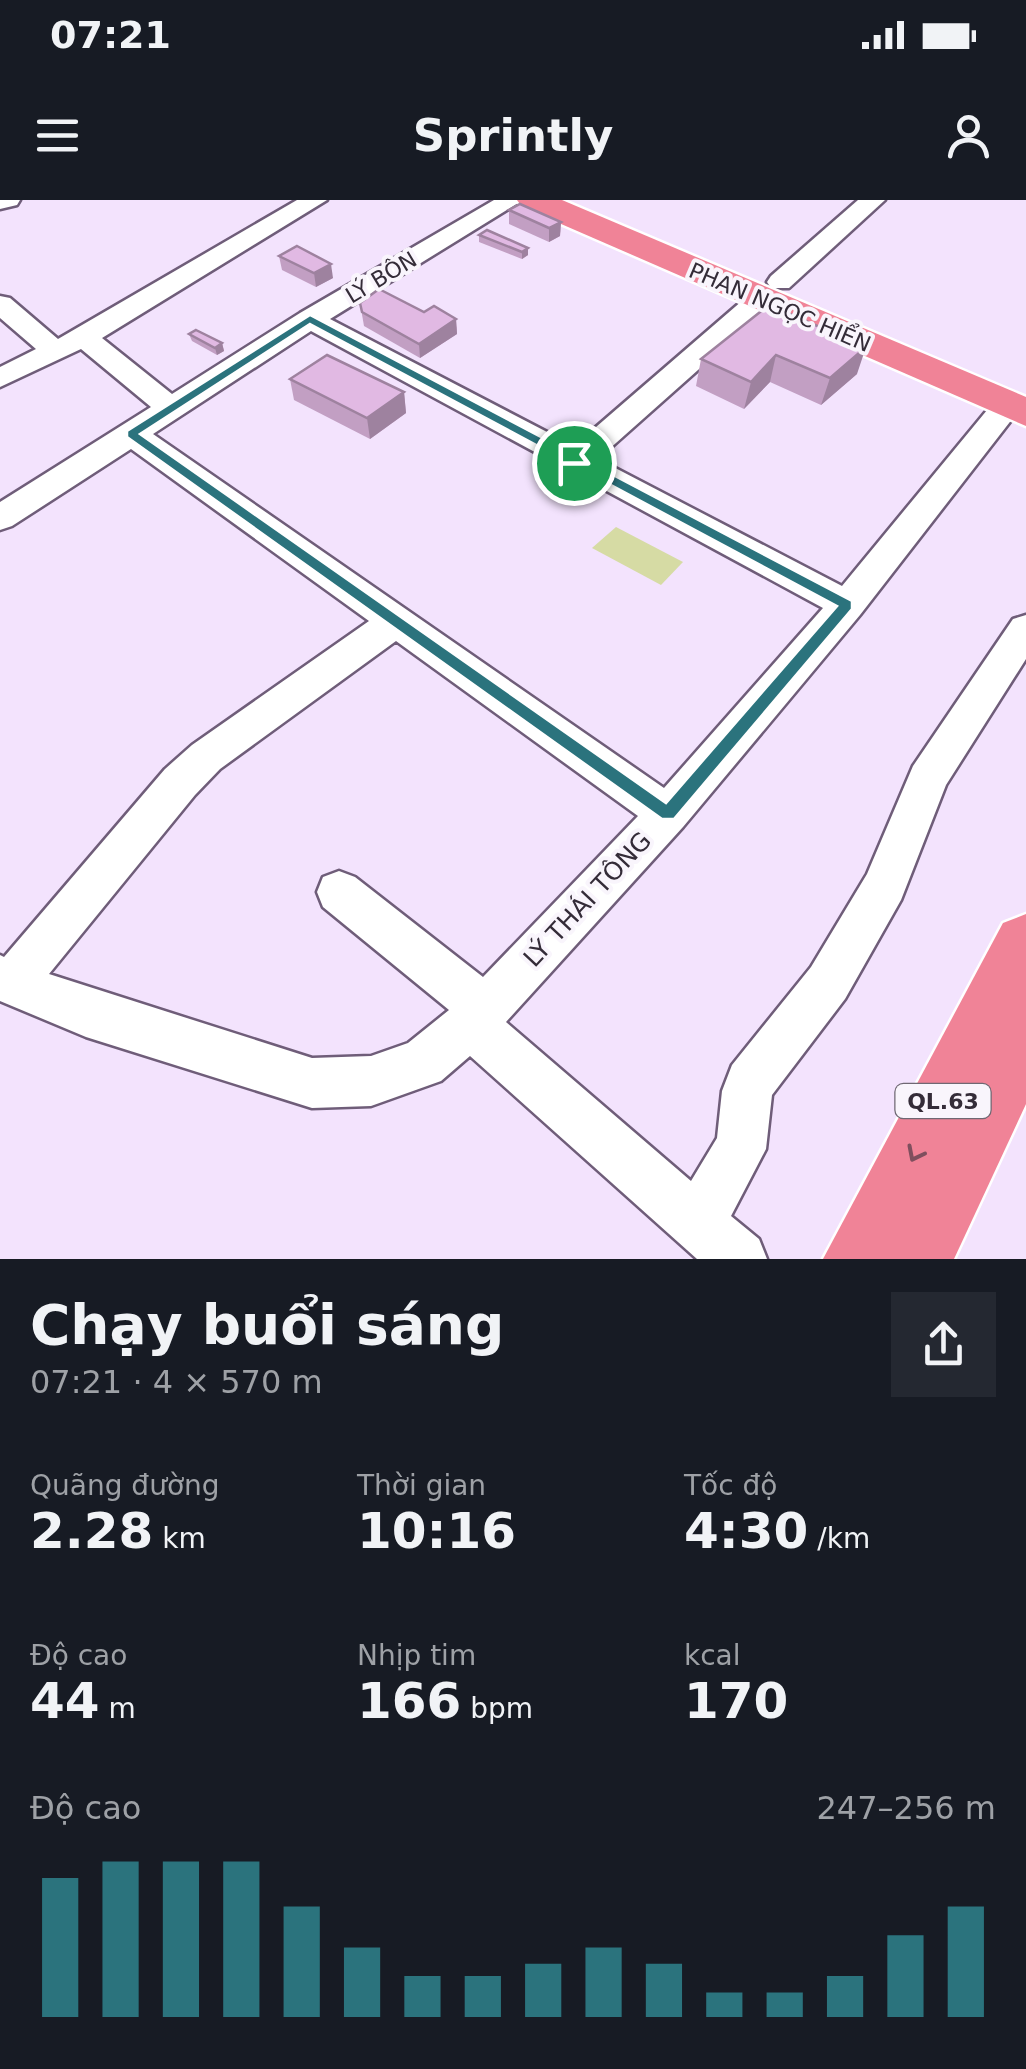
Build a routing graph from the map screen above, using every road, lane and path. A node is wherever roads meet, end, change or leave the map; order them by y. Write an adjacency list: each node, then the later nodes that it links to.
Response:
1 (8, 200): 7 (street)
2 (315, 200): 11 (street)
3 (511, 200): 10 (street, LÝ BÔN)
4 (534, 200): 8 (highway, PHAN NGỌC HIỂN)
5 (581, 200): 8 (highway, PHAN NGỌC HIỂN)
6 (873, 200): 8 (street)
7 (0, 202)
8 (770, 291): 14 (highway, PHAN NGỌC HIỂN); 17 (street)
9 (0, 304): 12 (street)
10 (310, 319): 15 (street, LÝ BÔN); 17 (street)
11 (83, 337): 12 (street); 15 (street)
12 (55, 351): 13 (street)
13 (0, 378)
14 (1022, 394): 19 (street, LÝ THÁI TÔNG)
15 (172, 408): 16 (street, LÝ BÔN)
16 (131, 434): 18 (street, LÝ BÔN); 20 (street)
17 (574, 463): 19 (street)
18 (0, 518)
19 (847, 605): 22 (street, LÝ THÁI TÔNG)
20 (396, 620): 22 (street); 25 (street)
21 (1026, 628): 28 (street)
22 (668, 814): 26 (street, LÝ THÁI TÔNG)
23 (339, 892): 26 (street)
24 (1026, 944): 30 (highway, QL.63, one-way to 30)
25 (6, 980): 26 (street, LÝ THÁI TÔNG)
26 (478, 1016): 28 (street)
27 (1026, 1029): 31 (highway, QL.63)
28 (696, 1222): 29 (street)
29 (739, 1259)
30 (861, 1259)
31 (914, 1259)

